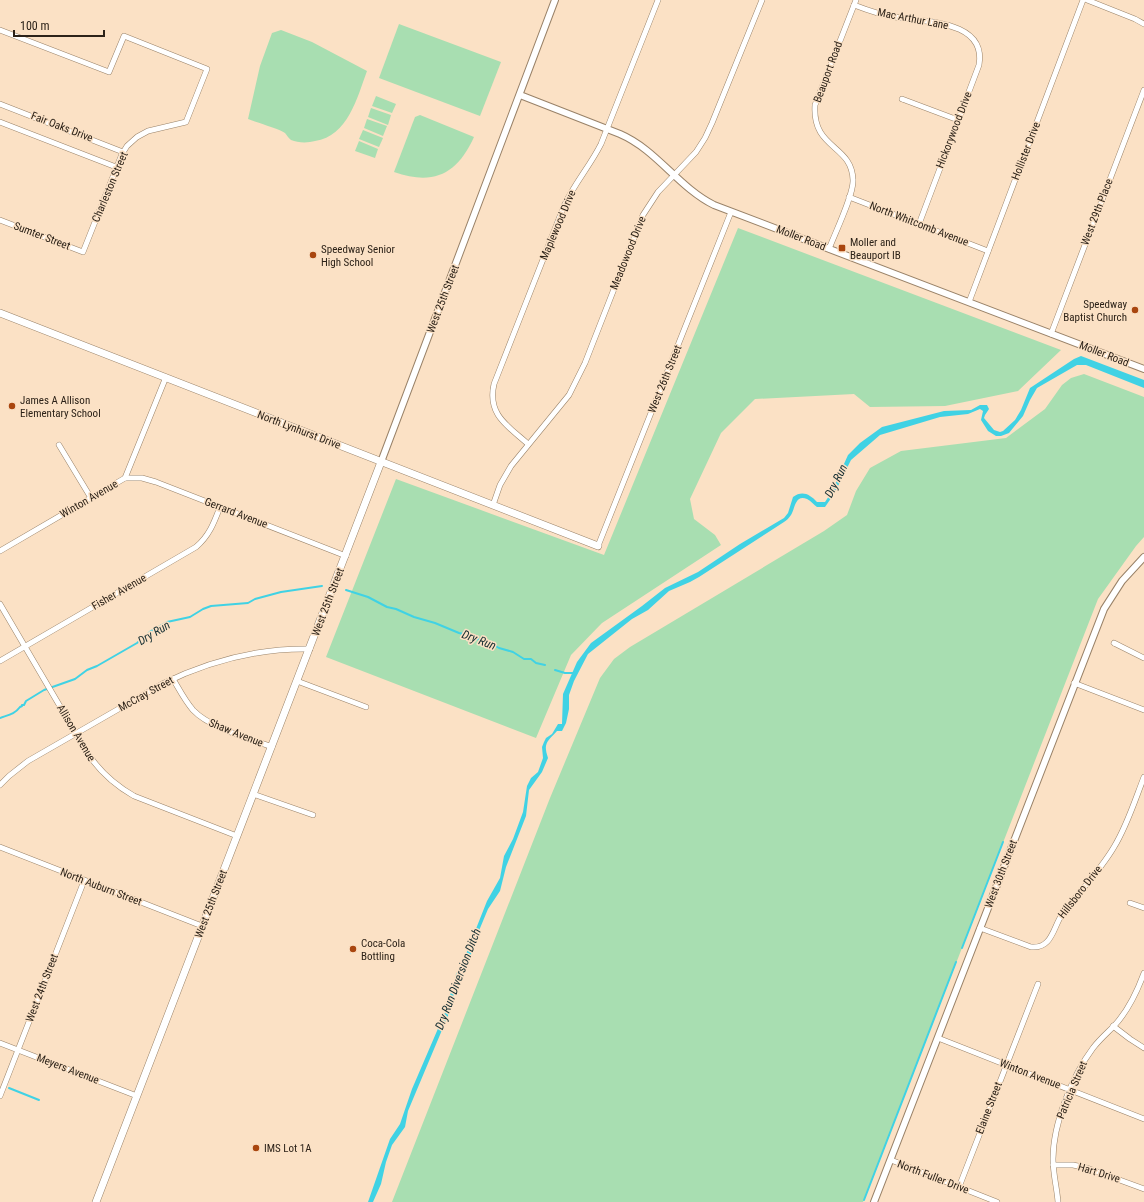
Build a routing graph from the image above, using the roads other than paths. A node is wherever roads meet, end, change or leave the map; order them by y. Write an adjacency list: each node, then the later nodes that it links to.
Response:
1 (555, 0): 11 (street, West 25th Street)
2 (658, 0): 16 (street, Maplewood Drive)
3 (762, 0): 19 (street, Meadowood Drive)
4 (1083, 0): 26 (street, Hollister Drive)
5 (1087, 0): 7 (street)
6 (855, 2): 9 (street, Mac Arthur Lane); 20 (street, Beauport Road)
7 (1144, 24)
8 (0, 30): 17 (street, Charleston Street)
9 (971, 36): 14 (street, Hickorywood Drive)
10 (1144, 90): 29 (street, West 29th Place)
11 (520, 95): 16 (street, Moller Road); 34 (street, West 25th Street)
12 (902, 99): 14 (street)
13 (0, 104): 17 (street, Fair Oaks Drive)
14 (958, 120): 23 (street, Hickorywood Drive)
15 (0, 122): 18 (street, Fair Oaks Drive)
16 (607, 130): 19 (street, Moller Road); 32 (street, Maplewood Drive)
17 (123, 152): 18 (street, Charleston Street)
18 (116, 167): 25 (street, Charleston Street)
19 (674, 176): 21 (street, Moller Road); 32 (street, Meadowood Drive)
20 (849, 197): 23 (street, North Whitcomb Avenue); 24 (street, Beauport Road)
21 (731, 212): 24 (street, Moller Road); 39 (street, West 26th Street)
22 (0, 220): 25 (street, Sumter Street)
23 (919, 224): 26 (street, North Whitcomb Avenue)
24 (829, 249): 27 (street, Moller Road)
25 (83, 252)
26 (988, 252): 27 (street, Hollister Drive)
27 (969, 302): 29 (street, Moller Road)
28 (0, 313): 31 (main road, North Lynhurst Drive)
29 (1051, 334): 30 (street, Moller Road)
30 (1144, 369)
31 (166, 377): 34 (main road, North Lynhurst Drive); 35 (street, Winton Avenue)
32 (528, 444): 37 (street, Meadowood Drive)
33 (59, 445): 36 (street)
34 (381, 462): 37 (main road, North Lynhurst Drive); 41 (main road, West 25th Street)
35 (125, 478): 36 (street, Winton Avenue); 38 (street, Gerrard Avenue)
36 (90, 498): 40 (street, Winton Avenue)
37 (493, 505): 39 (main road, North Lynhurst Drive)
38 (220, 507): 41 (street, Gerrard Avenue); 45 (street, Fisher Avenue)
39 (598, 546)
40 (0, 551)
41 (346, 556): 46 (main road, West 25th Street)
42 (1144, 556): 51 (street, West 30th Street)
43 (0, 604): 45 (street, Allison Avenue)
44 (1114, 643): 47 (street)
45 (25, 646): 48 (street, Fisher Avenue); 54 (street, Allison Avenue)
46 (310, 648): 49 (street, McCray Street); 50 (main road, West 25th Street)
47 (1144, 658)
48 (0, 661)
49 (173, 679): 54 (street, McCray Street); 55 (street, Shaw Avenue)
50 (298, 681): 52 (street); 55 (main road, West 25th Street)
51 (1074, 683): 53 (street); 66 (street, West 30th Street)
52 (366, 707)
53 (1144, 710)
54 (76, 734): 57 (street, McCray Street); 60 (street, Allison Avenue)
55 (272, 747): 58 (main road, West 25th Street)
56 (1144, 777): 66 (street, Hillsboro Drive)
57 (0, 785)
58 (253, 794): 59 (street); 60 (main road, West 25th Street)
59 (313, 815)
60 (238, 836): 65 (main road, West 25th Street)
61 (0, 847): 62 (street, North Auburn Street)
62 (84, 880): 65 (street, North Auburn Street); 73 (street, West 24th Street)
63 (1130, 902): 64 (street)
64 (1144, 908)
65 (202, 926): 77 (main road, West 25th Street)
66 (980, 928): 70 (street, West 30th Street)
67 (1143, 976): 69 (street, Patricia Street)
68 (1038, 984): 74 (street, Elaine Street)
69 (1113, 1026): 72 (street); 75 (street, Patricia Street)
70 (938, 1038): 74 (street, Winton Avenue); 79 (street, West 30th Street)
71 (0, 1043): 73 (street, Meyers Avenue)
72 (1144, 1048)
73 (18, 1050): 76 (street, West 24th Street); 77 (street, Meyers Avenue)
74 (1006, 1065): 75 (street, Winton Avenue); 81 (street, Elaine Street)
75 (1070, 1090): 78 (street, Winton Avenue); 80 (street, Patricia Street)
76 (0, 1096)
77 (137, 1096): 83 (main road, West 25th Street)
78 (1144, 1119)
79 (891, 1160): 81 (street, North Fuller Drive); 84 (street, West 30th Street)
80 (1053, 1165): 82 (street, Hart Drive); 86 (street, Patricia Street)
81 (958, 1187): 85 (street, North Fuller Drive)
82 (1144, 1189)
83 (96, 1202)
84 (874, 1202)
85 (997, 1202)
86 (1058, 1202)

